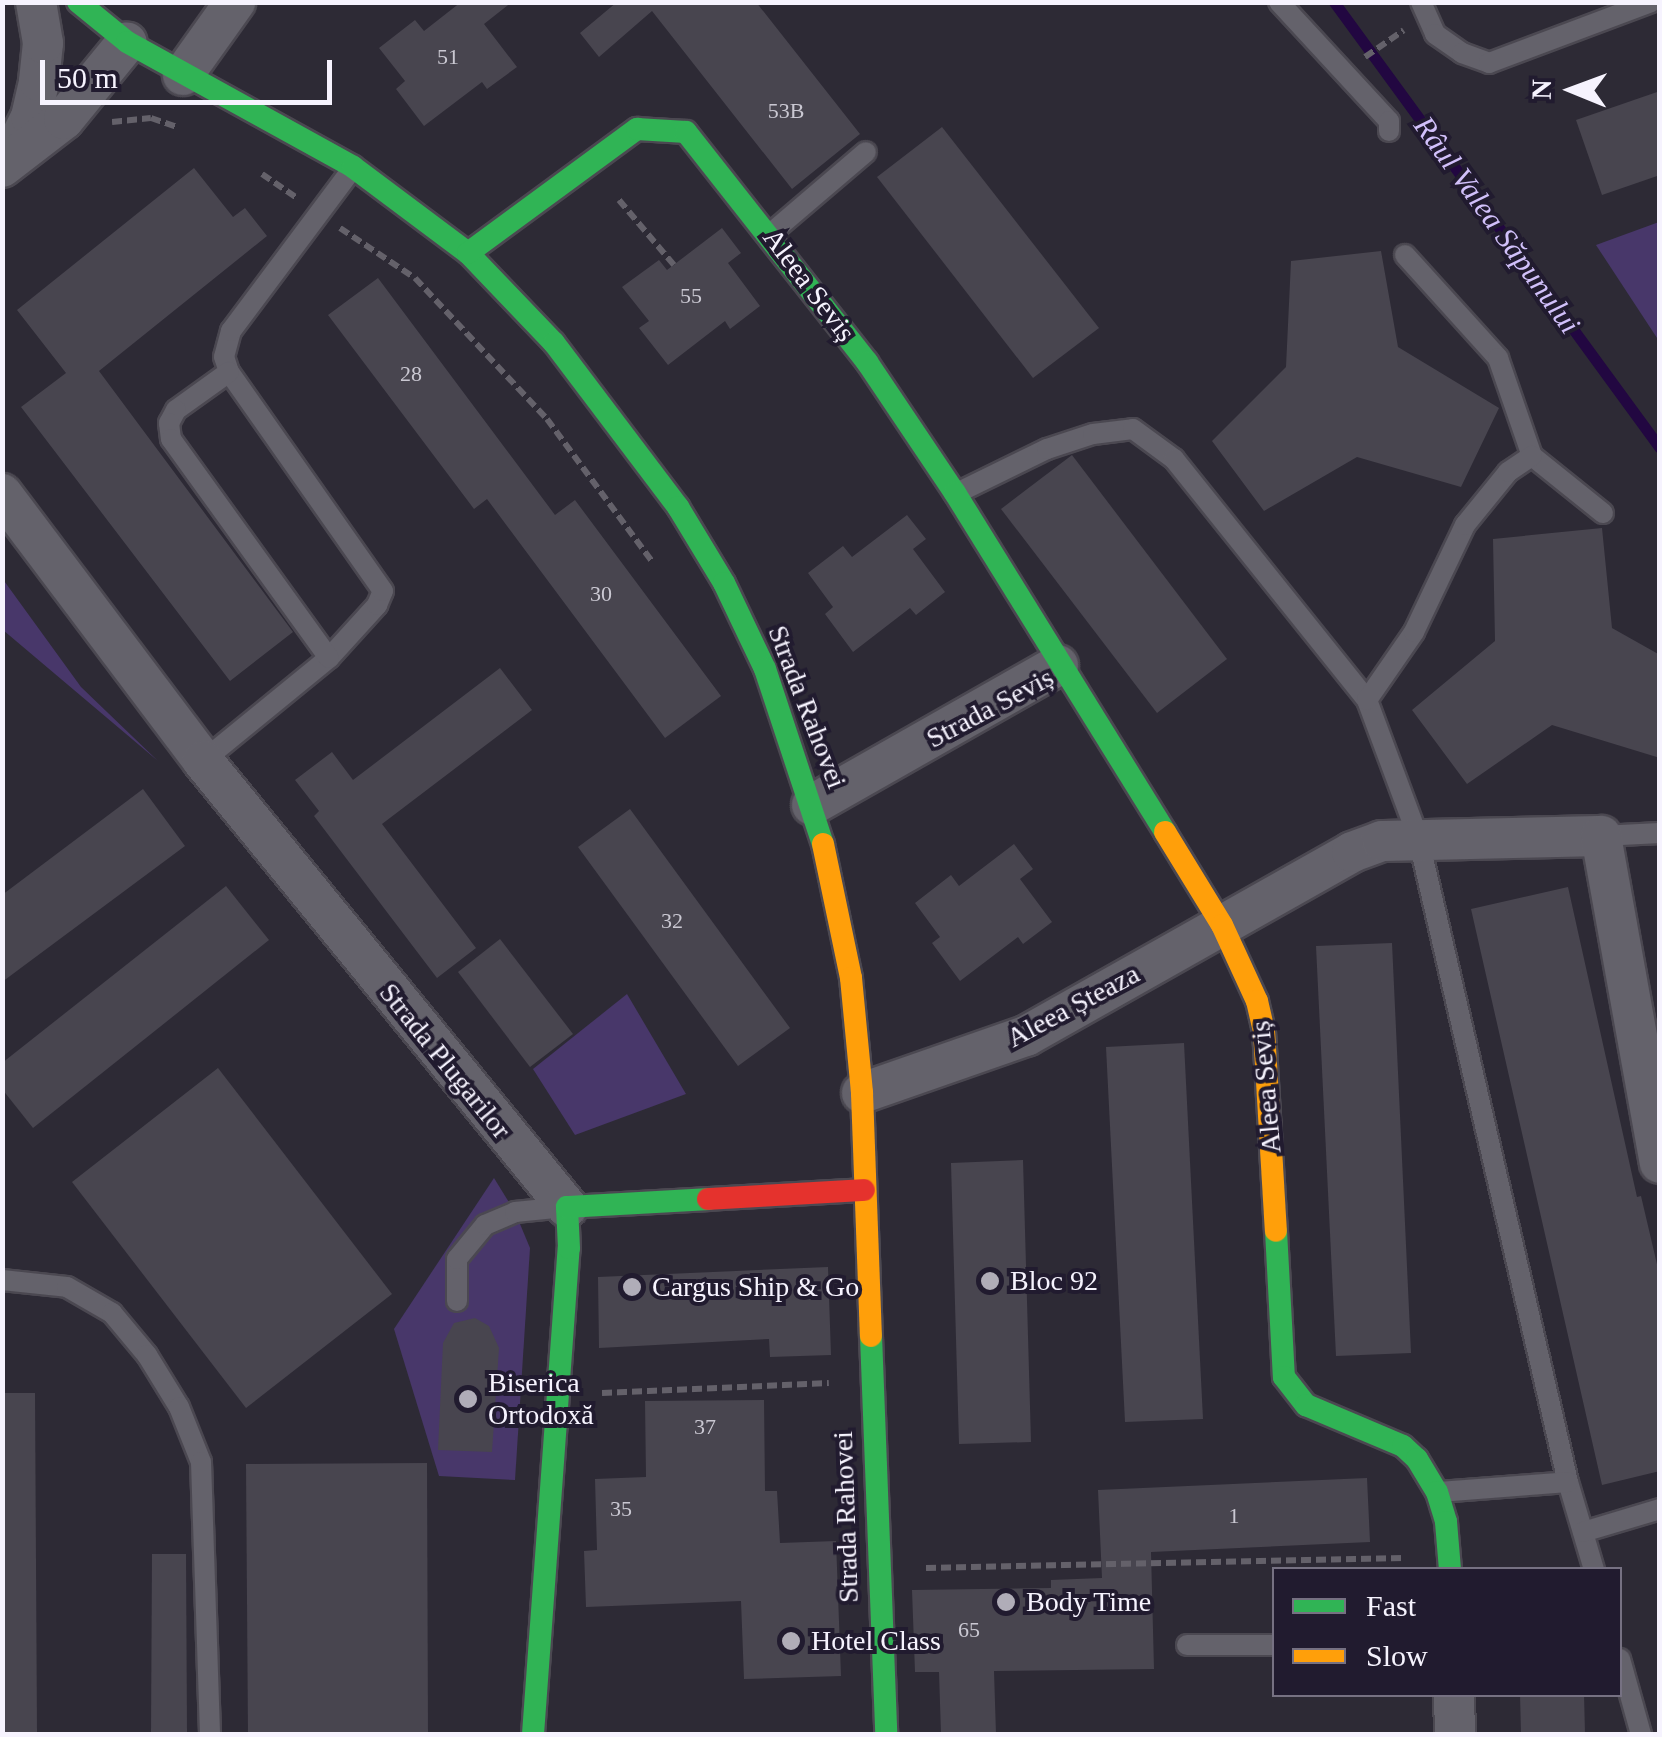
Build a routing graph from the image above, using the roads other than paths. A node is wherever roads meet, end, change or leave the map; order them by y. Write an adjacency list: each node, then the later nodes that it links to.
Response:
1 (36, 2): 11 (street)
2 (78, 2): 7 (street, Strada Rahovei)
3 (235, 2): 8 (street)
4 (1278, 2): 9 (lane)
5 (1420, 2): 6 (lane)
6 (1651, 2)
7 (127, 42): 8 (street, Strada Rahovei); 11 (street)
8 (183, 75): 12 (street, Strada Rahovei)
9 (1389, 131)
10 (866, 152): 13 (lane)
11 (5, 165)
12 (353, 168): 14 (street, Strada Rahovei); 16 (lane)
13 (770, 234): 14 (street, Aleea Seviș); 18 (street, Aleea Seviș)
14 (468, 254): 25 (street, Strada Rahovei)
15 (1404, 255): 17 (lane)
16 (229, 372): 21 (lane); 21 (lane)
17 (1532, 456): 20 (lane); 23 (lane)
18 (956, 493): 22 (street, Aleea Seviș); 23 (lane)
19 (2, 494): 24 (street, Strada Plugarilor)
20 (1603, 513)
21 (329, 658): 24 (lane)
22 (1058, 665): 25 (street, Strada Seviș); 29 (street, Strada Seviș)
23 (1367, 700): 28 (lane)
24 (203, 761): 33 (street, Strada Plugarilor)
25 (812, 805): 30 (street, Strada Rahovei)
26 (1660, 833): 27 (lane)
27 (1601, 836): 28 (street); 31 (street)
28 (1418, 837): 29 (street); 36 (lane)
29 (1222, 925): 30 (street, Aleea Șteaza); 37 (street, Aleea Seviș)
30 (862, 1093): 32 (street, Strada Rahovei)
31 (1660, 1163)
32 (864, 1190): 33 (street); 48 (street, Strada Rahovei)
33 (567, 1206): 35 (lane); 47 (street)
34 (2, 1280): 46 (lane)
35 (457, 1301)
36 (1568, 1482): 37 (lane); 39 (lane)
37 (1437, 1492): 40 (street, Aleea Seviș)
38 (1660, 1509): 39 (lane)
39 (1583, 1532): 41 (lane)
40 (1450, 1564)
41 (1593, 1567)
42 (1187, 1645): 43 (lane)
43 (1272, 1645)
44 (1622, 1666): 50 (lane)
45 (1454, 1697): 49 (street)
46 (210, 1734)
47 (533, 1734)
48 (886, 1734)
49 (1456, 1734)
50 (1641, 1734)

